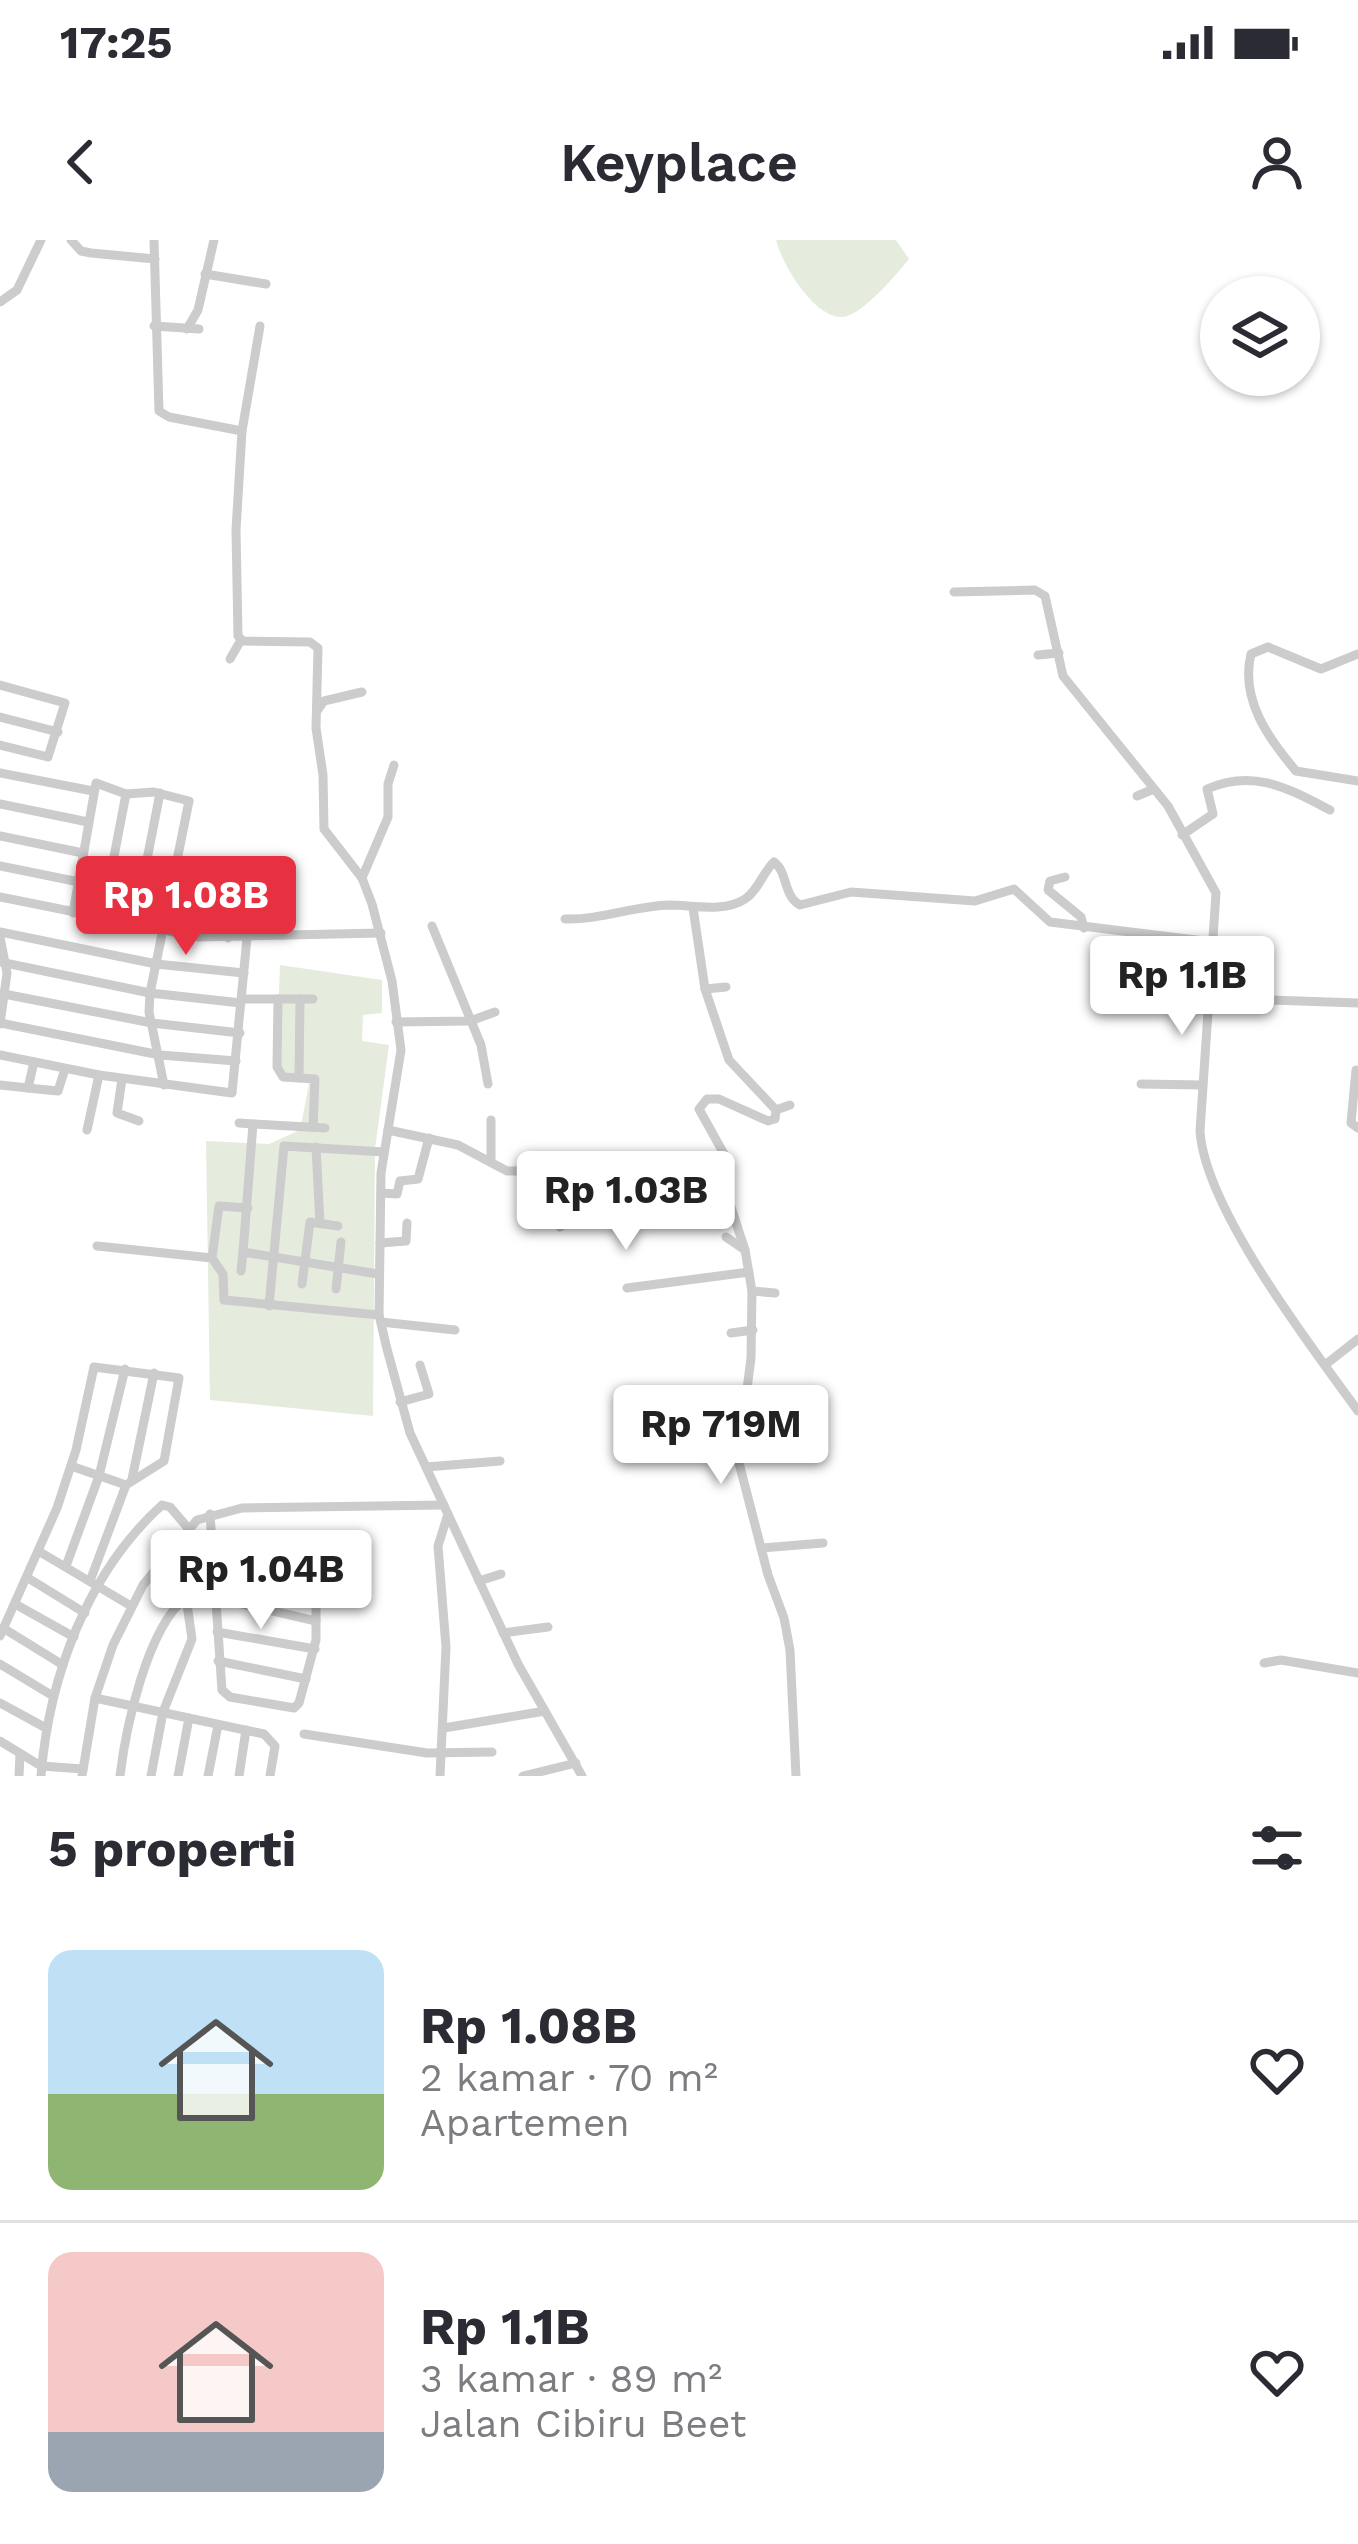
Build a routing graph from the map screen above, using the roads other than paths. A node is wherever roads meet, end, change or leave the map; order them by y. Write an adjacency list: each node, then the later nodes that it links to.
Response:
1 (41, 240): 8 (street)
2 (71, 240): 5 (street)
3 (154, 240): 5 (street)
4 (214, 240): 6 (street)
5 (155, 259): 9 (street)
6 (205, 274): 7 (street); 9 (street)
7 (266, 284)
8 (0, 302)
9 (154, 326): 11 (street)
10 (260, 326): 11 (street)
11 (242, 431): 13 (street)
12 (954, 592): 14 (street)
13 (241, 640): 17 (street); 24 (street)
14 (1059, 653): 16 (street); 18 (street)
15 (1358, 654): 31 (street)
16 (1038, 655)
17 (230, 659)
18 (1063, 676): 19 (street); 22 (street)
19 (1050, 680)
20 (0, 685): 26 (street)
21 (362, 692): 24 (street)
22 (1079, 696): 23 (street); 27 (street)
23 (1067, 704)
24 (317, 711): 50 (street)
25 (0, 717): 26 (street)
26 (58, 732): 29 (street)
27 (1112, 736): 28 (street); 35 (street)
28 (1099, 743)
29 (0, 745)
30 (394, 765): 50 (street)
31 (1296, 771): 33 (street); 34 (street)
32 (0, 773): 36 (street)
33 (1358, 781)
34 (1276, 782): 41 (street); 43 (street)
35 (1154, 789): 39 (street); 43 (street)
36 (93, 791): 38 (street); 42 (street)
37 (160, 793): 38 (street); 47 (street); 57 (street)
38 (126, 794): 56 (street)
39 (1137, 796)
40 (0, 804): 42 (street)
41 (1330, 811)
42 (88, 822): 45 (street)
43 (1182, 835): 66 (street)
44 (0, 836): 45 (street)
45 (83, 853): 51 (street)
46 (0, 866): 51 (street)
47 (177, 875): 60 (street); 63 (street)
48 (240, 877): 64 (street)
49 (1066, 877): 59 (street)
50 (362, 878): 61 (street)
51 (79, 882): 54 (street)
52 (0, 897): 54 (street)
53 (693, 908): 55 (street); 59 (street); 71 (street)
54 (73, 913): 56 (street)
55 (565, 919)
56 (102, 920): 57 (street)
57 (134, 926): 60 (street)
58 (432, 926): 79 (street)
59 (1084, 928): 66 (street)
60 (164, 933): 63 (street); 68 (street)
61 (381, 933): 65 (street); 80 (street)
62 (0, 935): 67 (street); 68 (street)
63 (199, 937): 64 (street)
64 (229, 938): 65 (street)
65 (247, 938): 69 (street)
66 (1212, 942): 74 (street)
67 (3, 963): 72 (street); 73 (street)
68 (156, 964): 69 (street); 72 (street)
69 (244, 973): 76 (street)
70 (726, 987): 71 (street)
71 (704, 989): 100 (street)
72 (150, 993): 76 (street); 82 (street)
73 (4, 994): 81 (street); 82 (street)
74 (1207, 998): 77 (street); 97 (street)
75 (278, 999): 76 (street); 92 (street); 92 (street)
76 (242, 1001): 83 (street)
77 (1358, 1003)
78 (495, 1012): 79 (street)
79 (470, 1021): 80 (street); 93 (street)
80 (396, 1022): 108 (street)
81 (0, 1024): 85 (street)
82 (152, 1024): 83 (street); 85 (street)
83 (240, 1033): 86 (street)
84 (0, 1055): 87 (street)
85 (160, 1055): 86 (street); 96 (street)
86 (236, 1061): 96 (street)
87 (34, 1062): 88 (street); 98 (street)
88 (65, 1069): 90 (street); 98 (street)
89 (1356, 1070): 106 (street)
90 (99, 1075): 91 (street); 107 (street)
91 (122, 1078): 96 (street); 102 (street)
92 (299, 1078): 105 (street)
93 (488, 1084)
94 (1142, 1084): 97 (street)
95 (0, 1085): 98 (street)
96 (164, 1085)
97 (1202, 1085): 151 (street)
98 (28, 1088)
99 (790, 1105): 100 (street)
100 (776, 1110): 115 (street)
101 (491, 1120): 112 (street)
102 (139, 1121)
103 (239, 1123): 104 (street)
104 (253, 1124): 105 (street); 120 (street)
105 (316, 1127): 110 (street)
106 (1358, 1128)
107 (86, 1130)
108 (388, 1130): 109 (street); 111 (street)
109 (429, 1138): 112 (street); 117 (street)
110 (314, 1147): 111 (street); 122 (street); 132 (street)
111 (384, 1151): 117 (street)
112 (491, 1162): 119 (street)
113 (666, 1179): 116 (street)
114 (601, 1183): 119 (street)
115 (725, 1189): 116 (street); 130 (street)
116 (695, 1191): 121 (street)
117 (381, 1193): 128 (street)
118 (654, 1196): 121 (street)
119 (590, 1197): 121 (street); 125 (street)
120 (248, 1208): 131 (street); 133 (street)
121 (661, 1208)
122 (320, 1223): 124 (street); 134 (street)
123 (407, 1223): 128 (street)
124 (338, 1226)
125 (560, 1227)
126 (726, 1237): 130 (street)
127 (341, 1242): 135 (street)
128 (380, 1244): 138 (street)
129 (97, 1246): 133 (street)
130 (745, 1250): 137 (street)
131 (243, 1252): 132 (street); 136 (street)
132 (274, 1255): 134 (street); 144 (street)
133 (212, 1258): 144 (street)
134 (306, 1261): 135 (street); 139 (street)
135 (338, 1267): 138 (street); 141 (street)
136 (242, 1271)
137 (749, 1272): 140 (street); 142 (street)
138 (378, 1274): 145 (street)
139 (302, 1284)
140 (627, 1288)
141 (336, 1289)
142 (752, 1291): 143 (street); 147 (street)
143 (775, 1293)
144 (268, 1306): 145 (street)
145 (380, 1318): 146 (street); 154 (street)
146 (455, 1330)
147 (753, 1330): 148 (street); 165 (street)
148 (731, 1334)
149 (1358, 1339): 151 (street)
150 (420, 1365): 154 (street)
151 (1325, 1365): 155 (street)
152 (125, 1370): 153 (street); 157 (street); 159 (street)
153 (154, 1373): 160 (street); 160 (street)
154 (400, 1402): 158 (street)
155 (1358, 1412)
156 (500, 1461): 158 (street)
157 (71, 1466): 159 (street); 166 (street)
158 (426, 1467): 161 (street)
159 (99, 1476): 160 (street); 168 (street)
160 (129, 1483): 173 (street)
161 (446, 1509): 162 (street); 172 (street); 201 (street)
162 (210, 1514): 163 (street); 167 (street)
163 (188, 1528): 173 (street); 177 (street)
164 (823, 1543): 165 (street)
165 (760, 1548): 221 (street)
166 (40, 1552): 168 (street); 171 (street)
167 (215, 1555): 169 (street); 174 (street)
168 (66, 1566): 173 (street)
169 (216, 1567): 174 (street); 175 (street)
170 (501, 1574): 172 (street)
171 (28, 1578): 176 (street); 178 (street)
172 (479, 1581): 183 (street)
173 (94, 1583): 177 (street); 178 (street)
174 (319, 1593): 179 (street)
175 (216, 1598): 179 (street); 182 (street)
176 (14, 1604): 181 (street); 184 (street)
177 (130, 1606): 193 (street)
178 (85, 1613): 184 (street)
179 (316, 1621): 185 (street)
180 (548, 1627): 183 (street)
181 (2, 1632): 189 (street)
182 (217, 1632): 185 (street); 186 (street)
183 (503, 1633): 196 (street)
184 (74, 1637): 189 (street)
185 (315, 1649): 191 (street)
186 (218, 1661): 191 (street); 191 (street)
187 (1264, 1663): 190 (street)
188 (0, 1664): 192 (street)
189 (63, 1665): 192 (street)
190 (1358, 1673)
191 (306, 1679)
192 (53, 1696): 200 (street)
193 (94, 1698): 195 (street); 210 (street)
194 (0, 1703): 200 (street)
195 (132, 1706): 197 (street); 197 (street); 212 (street)
196 (545, 1711): 201 (street); 208 (street)
197 (163, 1712): 198 (street); 213 (street)
198 (189, 1718): 199 (street); 214 (street)
199 (218, 1724): 202 (street); 215 (street)
200 (46, 1728): 209 (street)
201 (444, 1728): 207 (street)
202 (246, 1730): 216 (street); 217 (street)
203 (304, 1734): 207 (street)
204 (0, 1741): 206 (street)
205 (492, 1752): 207 (street)
206 (20, 1754): 209 (street); 211 (street)
207 (441, 1755): 218 (street)
208 (576, 1763): 219 (street); 220 (street)
209 (41, 1771): 210 (street)
210 (82, 1773)
211 (19, 1776)
212 (121, 1776)
213 (151, 1776)
214 (178, 1776)
215 (208, 1776)
216 (239, 1776)
217 (270, 1776)
218 (440, 1776)
219 (523, 1776)
220 (582, 1776)
221 (796, 1776)

